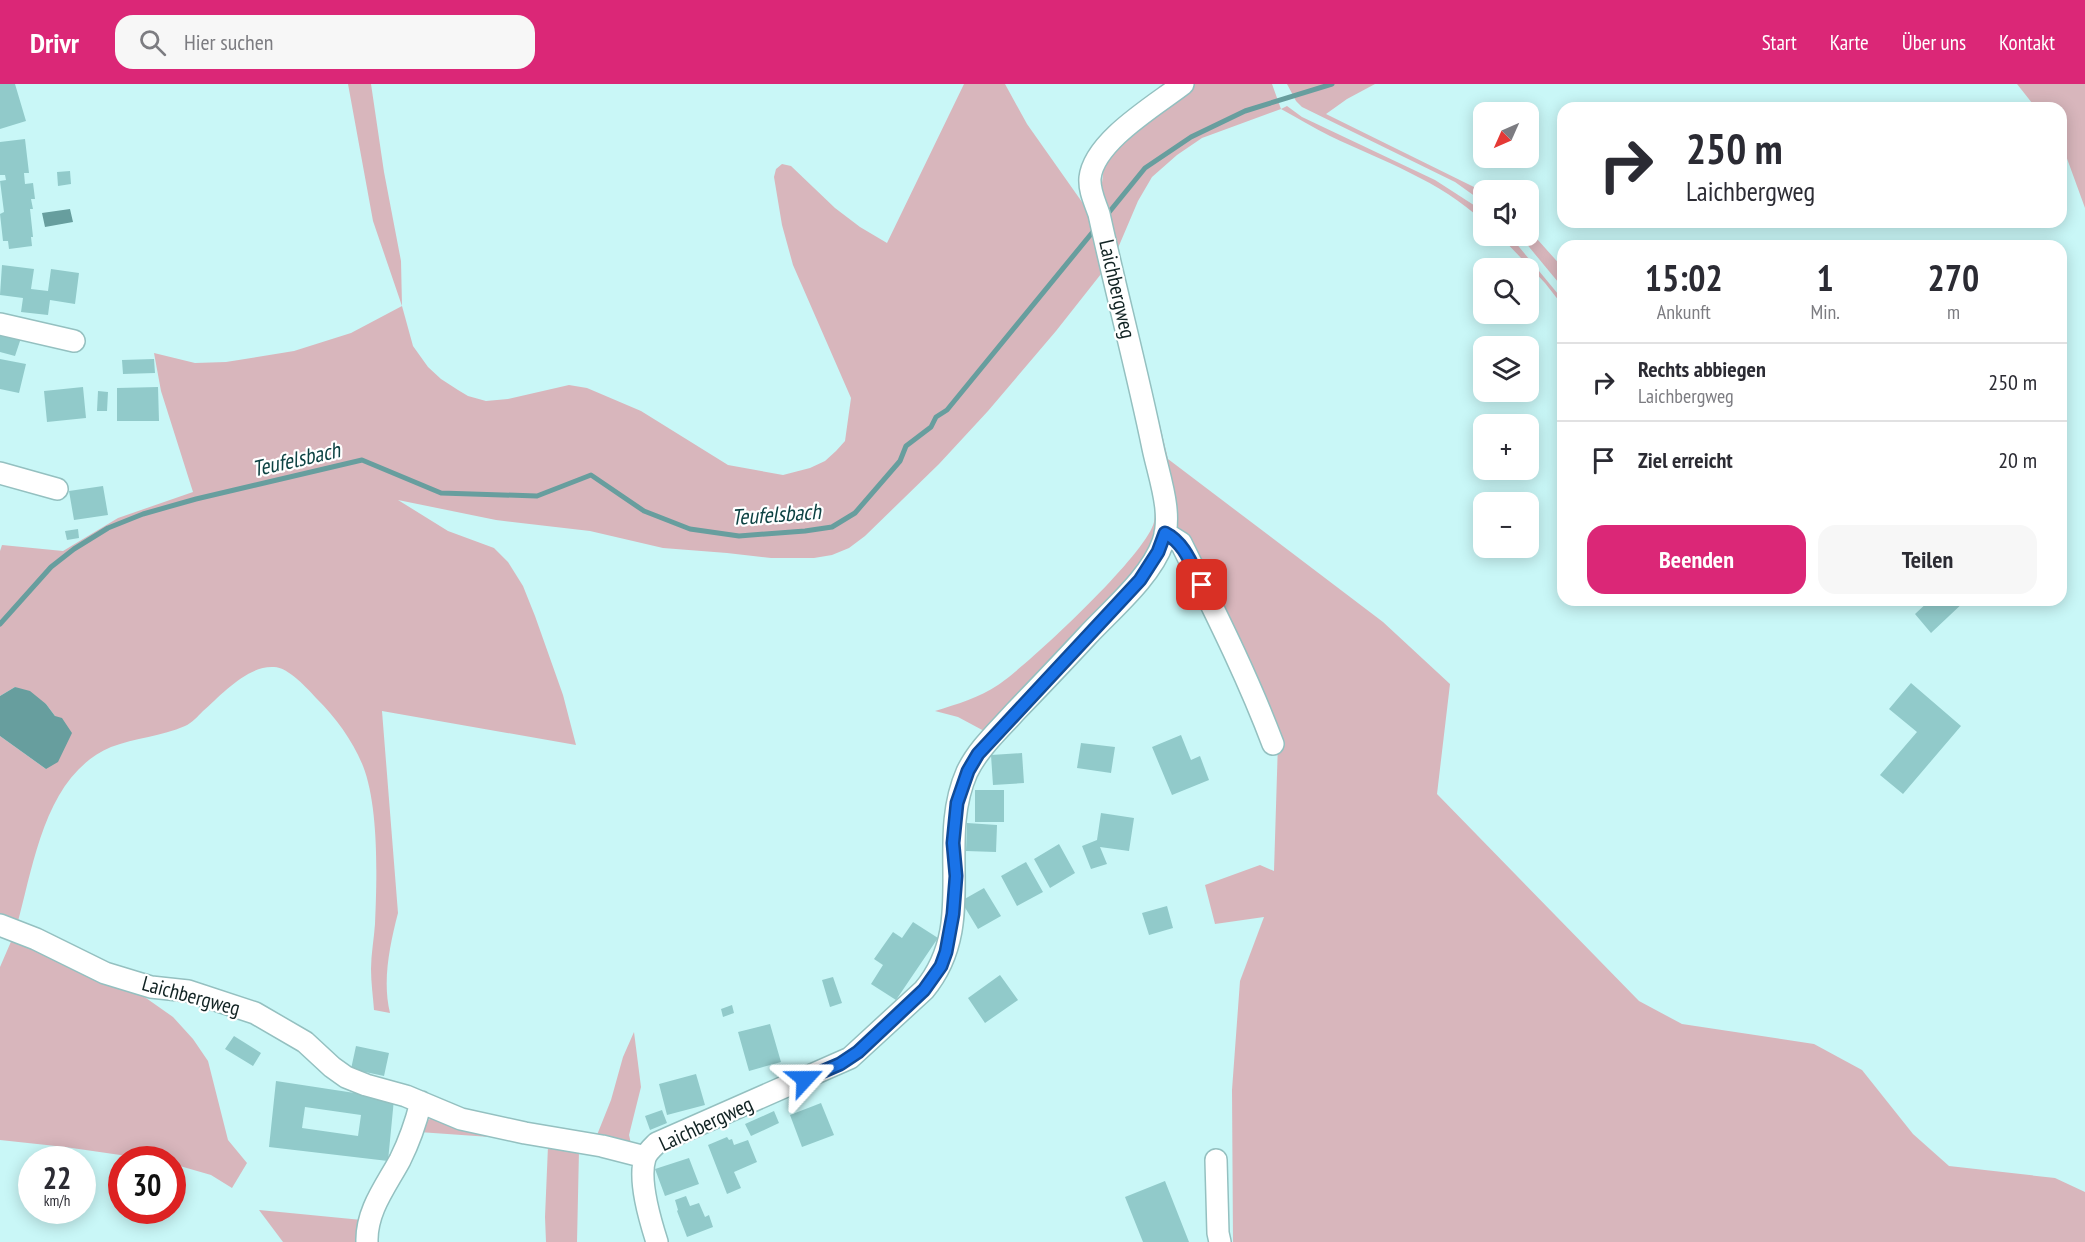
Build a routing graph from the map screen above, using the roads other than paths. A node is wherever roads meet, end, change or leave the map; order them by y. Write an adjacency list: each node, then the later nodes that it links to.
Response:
1 (1183, 84): 6 (street, Laichbergweg)
2 (0, 324): 3 (street)
3 (74, 341)
4 (0, 473): 5 (street)
5 (57, 489)
6 (1165, 533): 7 (street); 10 (street, Laichbergweg)
7 (1273, 744)
8 (0, 925): 9 (street, Laichbergweg)
9 (421, 1102): 10 (street, Laichbergweg); 12 (street)
10 (645, 1156): 13 (street)
11 (1216, 1160): 14 (street)
12 (367, 1242)
13 (657, 1242)
14 (1220, 1242)

